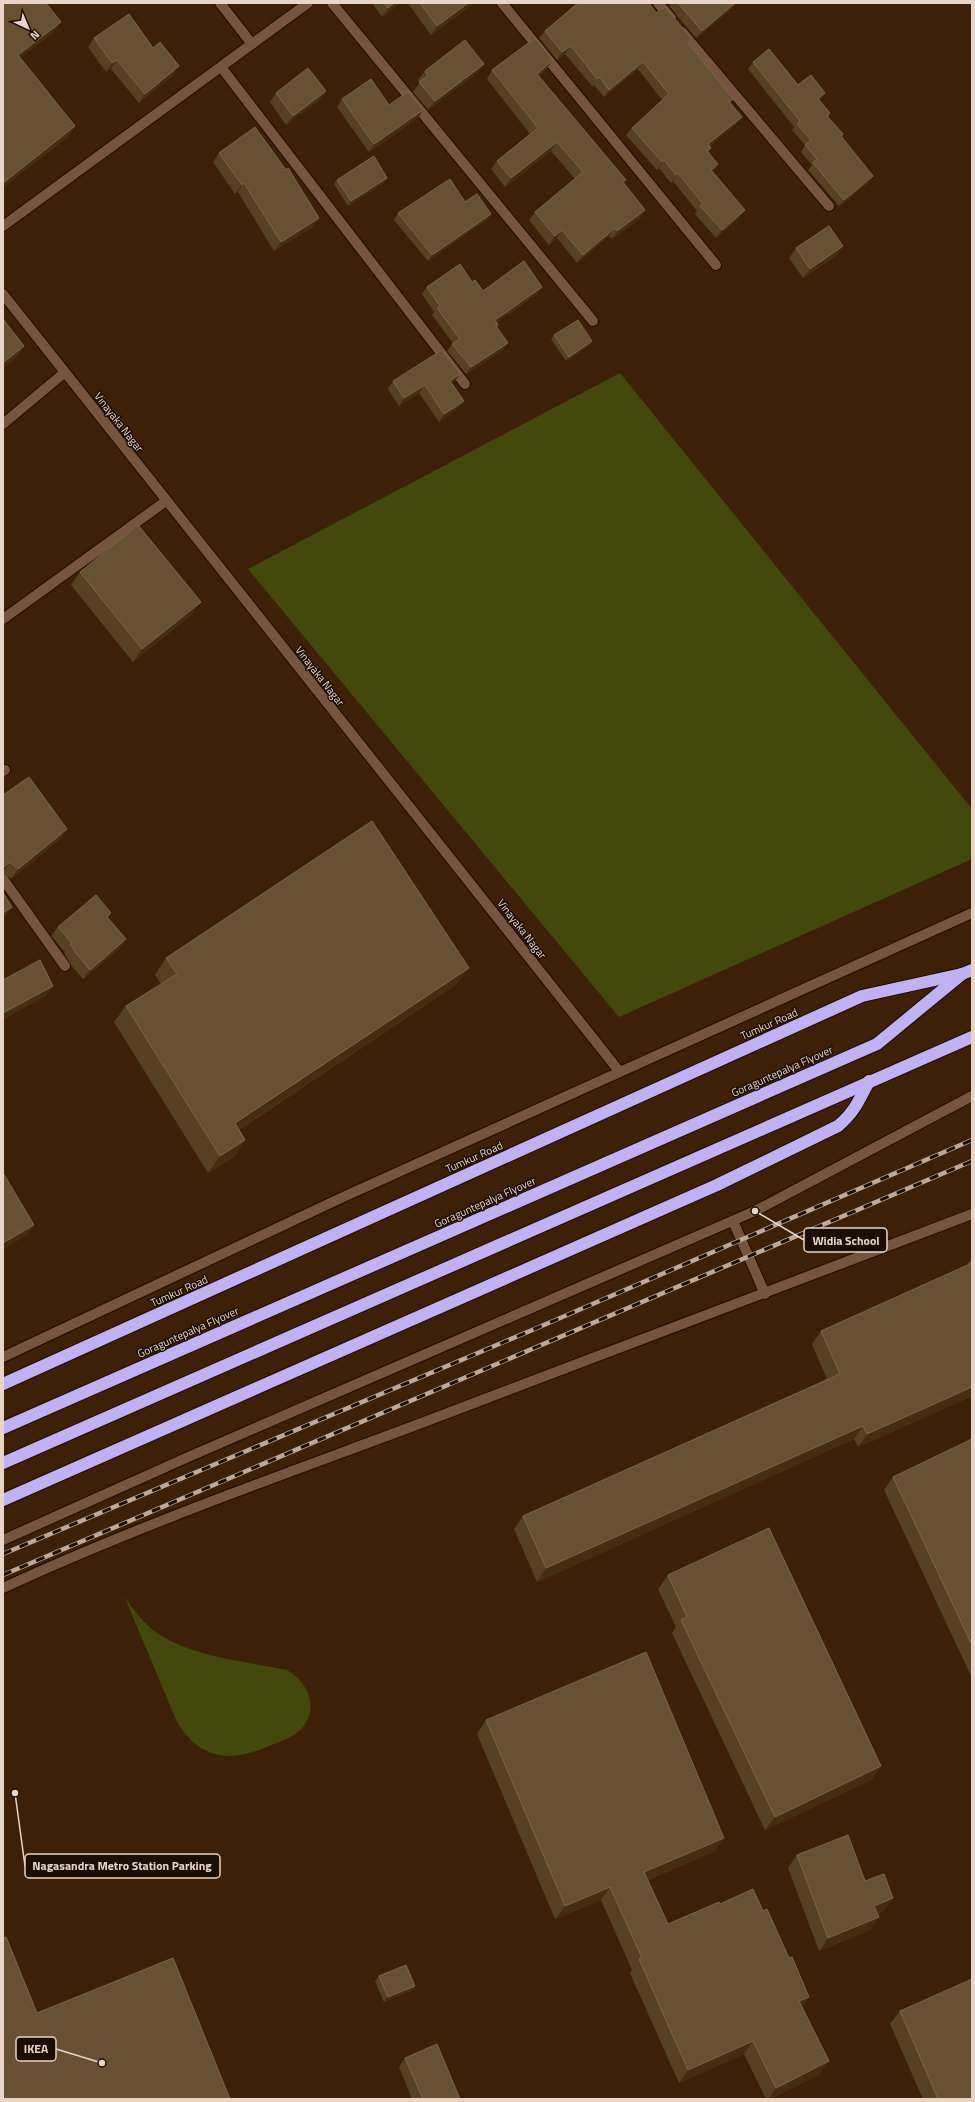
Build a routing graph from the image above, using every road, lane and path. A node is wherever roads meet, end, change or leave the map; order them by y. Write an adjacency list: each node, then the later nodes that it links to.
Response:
1 (220, 3): 6 (street)
2 (308, 3): 6 (street)
3 (332, 3): 12 (street)
4 (502, 3): 10 (street)
5 (658, 3): 8 (street)
6 (252, 44): 7 (street)
7 (221, 67): 9 (street); 14 (street)
8 (829, 206)
9 (3, 226)
10 (716, 265)
11 (3, 294): 13 (street, Vinayaka Nagar)
12 (593, 321)
13 (64, 373): 15 (street); 16 (street, Vinayaka Nagar)
14 (465, 384)
15 (3, 424)
16 (166, 501): 17 (street); 23 (street, Vinayaka Nagar)
17 (3, 619)
18 (3, 879): 20 (street)
19 (972, 914): 23 (street)
20 (65, 966)
21 (967, 972): 30 (highway, Tumkur Road); 31 (highway, Goraguntepalya Flyover)
22 (972, 1037): 24 (highway)
23 (619, 1072): 29 (street)
24 (869, 1081): 32 (highway); 33 (highway)
25 (972, 1096): 27 (street)
26 (972, 1214): 28 (street)
27 (733, 1221): 28 (street); 34 (street)
28 (765, 1294): 35 (street)
29 (3, 1357)
30 (3, 1384)
31 (3, 1428)
32 (3, 1463)
33 (3, 1500)
34 (3, 1540)
35 (3, 1588)

